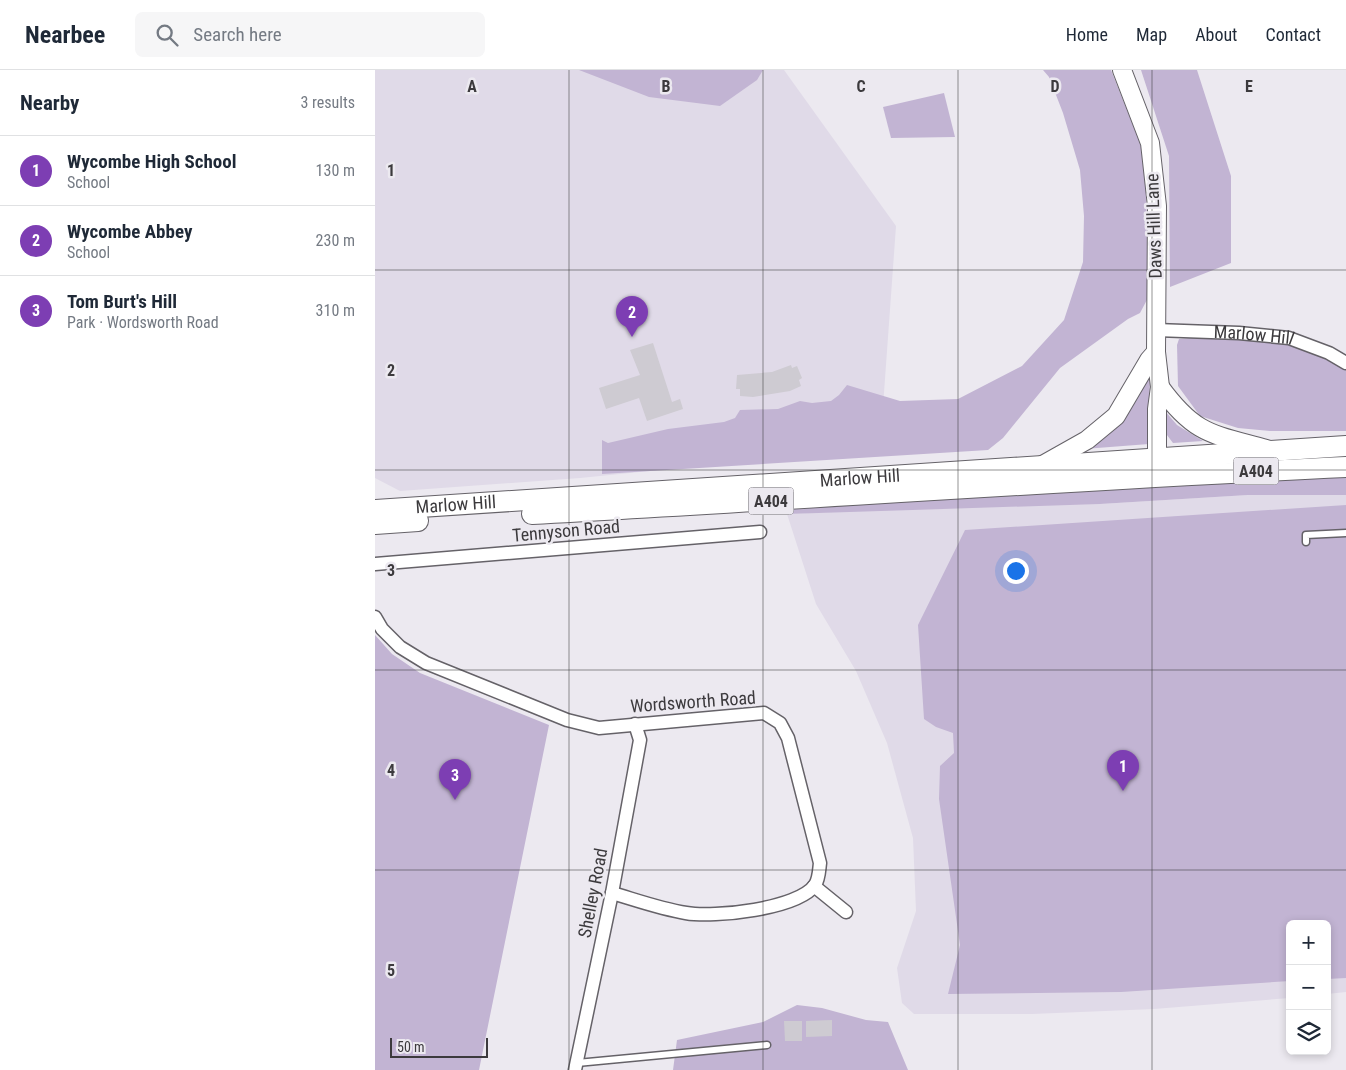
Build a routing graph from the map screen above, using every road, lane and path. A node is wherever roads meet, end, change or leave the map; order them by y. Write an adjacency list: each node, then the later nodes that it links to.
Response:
1 (1122, 70): 2 (street, Daws Hill Lane)
2 (1156, 330): 3 (street, Daws Hill Lane); 4 (street, Marlow Hill)
3 (1156, 352): 5 (street, Daws Hill Lane); 8 (street)
4 (1346, 364)
5 (1160, 387): 7 (street); 10 (street, Daws Hill Lane)
6 (1346, 446): 7 (main road, Marlow Hill / A404)
7 (1272, 451): 10 (main road, Marlow Hill / A404)
8 (1039, 467): 10 (main road, Marlow Hill / A404); 11 (main road, Marlow Hill / A404)
9 (1346, 467): 10 (main road, Marlow Hill / A404)
10 (1162, 468): 12 (main road, Marlow Hill / A404)
11 (375, 510)
12 (375, 524)
13 (760, 532): 16 (street, Tennyson Road)
14 (1346, 533): 15 (lane)
15 (1306, 542)
16 (375, 564)
17 (375, 617): 18 (street, Wordsworth Road)
18 (635, 724): 19 (street, Wordsworth Road); 20 (street, Shelley Road)
19 (814, 886): 20 (street); 21 (street)
20 (612, 893): 23 (street, Shelley Road)
21 (846, 912)
22 (767, 1045): 23 (lane)
23 (576, 1066)

